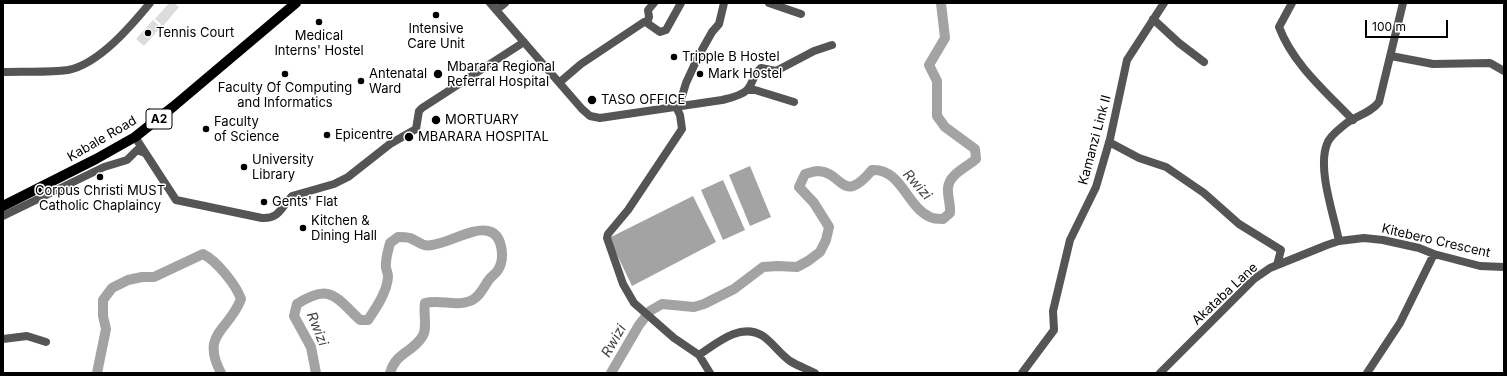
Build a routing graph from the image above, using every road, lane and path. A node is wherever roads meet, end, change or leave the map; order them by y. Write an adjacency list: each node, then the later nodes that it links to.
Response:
1 (150, 3): 20 (street)
2 (296, 3): 26 (main road, Kabale Road / A2)
3 (505, 3): 11 (street)
4 (654, 3): 14 (street)
5 (681, 3): 14 (street)
6 (724, 3): 24 (street)
7 (769, 3): 12 (street)
8 (1164, 3): 13 (street, Kamanzi Link II)
9 (1292, 3): 25 (street)
10 (1403, 3): 17 (street)
11 (493, 6): 15 (street)
12 (801, 14)
13 (1153, 18): 18 (street); 27 (street, Kamanzi Link II)
14 (647, 22): 21 (street)
15 (524, 42): 21 (street); 28 (street)
16 (832, 45): 22 (street)
17 (1391, 56): 19 (street); 25 (street)
18 (1204, 62)
19 (1504, 71)
20 (3, 72)
21 (560, 82): 24 (street)
22 (748, 90): 23 (street); 24 (street)
23 (794, 102)
24 (678, 107): 37 (street)
25 (1353, 120): 31 (street)
26 (135, 137): 28 (street); 29 (main road, Kabale Road / A2)
27 (1109, 142): 33 (street); 40 (street, Kamanzi Link II)
28 (145, 154): 30 (street)
29 (3, 206)
30 (3, 216)
31 (1340, 241): 32 (street, Kitebero Crescent); 33 (street, Akataba Lane)
32 (1434, 254): 34 (street, Kitebero Crescent); 42 (street)
33 (1277, 265): 41 (street, Akataba Lane)
34 (1504, 267)
35 (3, 339): 36 (street)
36 (46, 342)
37 (699, 355): 38 (street); 39 (street)
38 (710, 373)
39 (816, 373)
40 (1022, 373)
41 (1160, 373)
42 (1367, 373)

